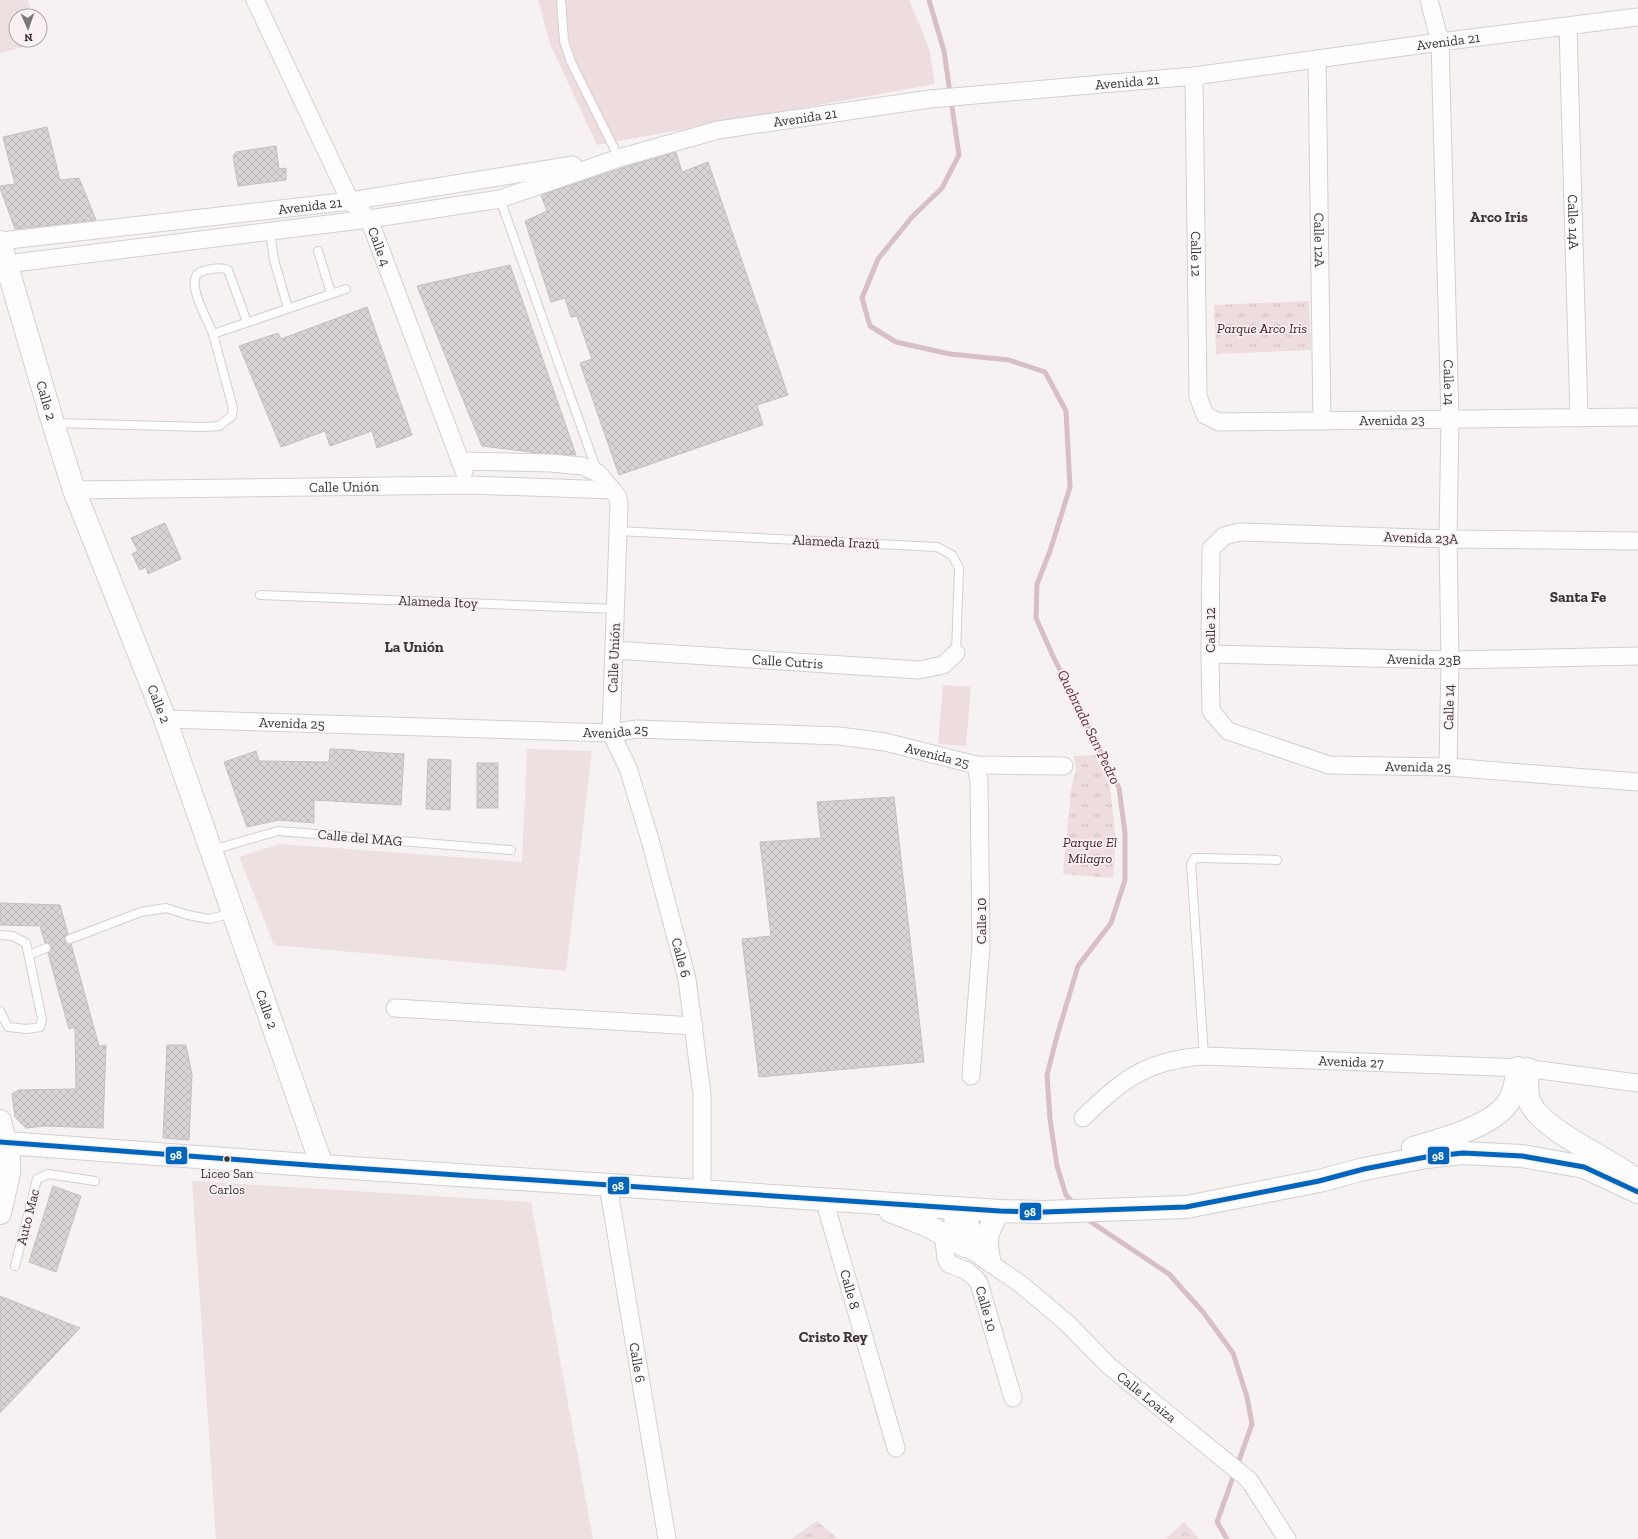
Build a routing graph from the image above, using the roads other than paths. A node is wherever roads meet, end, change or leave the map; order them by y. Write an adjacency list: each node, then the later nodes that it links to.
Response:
1 (255, 0): 11 (street, Calle 4)
2 (561, 0): 9 (lane)
3 (1429, 0): 6 (street, Calle 14)
4 (1638, 17): 5 (street, Avenida 21)
5 (1568, 27): 6 (street, Avenida 21); 23 (street, Calle 14A)
6 (1440, 42): 7 (street, Avenida 21); 24 (street, Calle 14)
7 (1317, 59): 8 (street, Avenida 21); 25 (street, Calle 12A)
8 (1194, 76): 9 (street, Avenida 21); 26 (street, Calle 12)
9 (619, 158): 10 (street, Avenida 21); 11 (street, Avenida 21)
10 (500, 199): 12 (street, Avenida 21); 29 (lane)
11 (350, 201): 12 (street, Calle 4); 14 (street, Avenida 21)
12 (369, 219): 13 (street, Avenida 21); 28 (street, Calle 4)
13 (270, 231): 16 (street, Avenida 21); 19 (lane)
14 (0, 242): 16 (main road, Calle 2)
15 (318, 251): 18 (lane)
16 (6, 264): 27 (main road, Calle 2)
17 (346, 289): 18 (lane)
18 (331, 293): 19 (lane)
19 (288, 308): 20 (lane)
20 (247, 322): 21 (lane); 21 (lane)
21 (213, 334): 27 (lane)
22 (1638, 417): 23 (street, Avenida 23)
23 (1578, 418): 24 (street, Avenida 23)
24 (1450, 419): 25 (street, Avenida 23); 34 (street, Calle 14)
25 (1322, 421): 26 (street, Avenida 23)
26 (1219, 422)
27 (53, 423): 31 (main road, Calle 2)
28 (460, 461): 29 (street, Calle Unión); 30 (street, Calle 4)
29 (598, 473): 32 (street, Calle Unión)
30 (470, 485): 31 (street, Calle Unión); 32 (street, Calle Unión)
31 (74, 490): 45 (main road, Calle 2)
32 (613, 490): 33 (street, Calle Unión)
33 (618, 531): 38 (street, Calle Unión); 40 (lane, Alameda Irazú)
34 (1448, 539): 35 (street, Avenida 23A); 36 (street, Avenida 23A); 43 (street, Calle 14)
35 (1638, 541)
36 (1211, 549): 41 (street, Calle 12)
37 (260, 595): 38 (lane, Alameda Itoy)
38 (616, 610): 39 (street, Calle Unión)
39 (614, 650): 40 (street, Calle Cutris); 46 (street, Calle Unión)
40 (956, 653)
41 (1210, 654): 43 (street, Avenida 23B); 44 (street, Calle 12)
42 (1638, 656): 43 (street, Avenida 23B)
43 (1450, 660): 49 (street, Calle 14)
44 (1212, 711): 49 (street, Avenida 25)
45 (165, 718): 46 (street, Avenida 25); 51 (main road, Calle 2)
46 (611, 733): 47 (street, Avenida 25); 62 (street, Calle 6)
47 (976, 765): 48 (street, Avenida 25); 65 (street, Calle 10)
48 (1064, 766)
49 (1448, 767): 50 (street, Avenida 25)
50 (1638, 782)
51 (212, 850): 52 (lane, Calle del MAG); 54 (main road, Calle 2)
52 (511, 850)
53 (1277, 860): 63 (lane)
54 (234, 913): 56 (lane); 70 (main road, Calle 2)
55 (0, 935): 58 (lane)
56 (70, 939)
57 (46, 948): 58 (lane)
58 (29, 955): 61 (lane)
59 (395, 1008): 62 (street)
60 (0, 1011): 61 (lane)
61 (2, 1020)
62 (694, 1026): 75 (street, Calle 6)
63 (1204, 1056): 64 (street, Avenida 27); 67 (street, Avenida 27)
64 (1523, 1069): 66 (street, Avenida 27); 71 (main road); 73 (main road)
65 (971, 1076)
66 (1638, 1083)
67 (1083, 1118)
68 (0, 1121): 69 (main road)
69 (3, 1143): 70 (main road); 81 (main road)
70 (322, 1166): 74 (main road)
71 (1361, 1170): 76 (main road); 80 (main road)
72 (95, 1181): 85 (lane, Auto Mac)
73 (1638, 1182)
74 (608, 1185): 75 (main road); 88 (street, Calle 6)
75 (702, 1192): 77 (main road)
76 (1638, 1192)
77 (824, 1199): 78 (main road); 87 (street, Calle 8)
78 (858, 1201): 79 (main road); 82 (main road, Calle Loaiza)
79 (960, 1210): 80 (main road); 83 (street, Calle Loaiza); 84 (street, Calle Loaiza)
80 (1000, 1211): 84 (main road)
81 (0, 1213)
82 (943, 1234): 83 (main road, Calle Loaiza); 86 (street, Calle 10)
83 (965, 1246): 84 (street, Calle Loaiza)
84 (991, 1262): 89 (street, Calle Loaiza)
85 (15, 1266)
86 (1013, 1398)
87 (896, 1448)
88 (667, 1539)
89 (1288, 1539)

